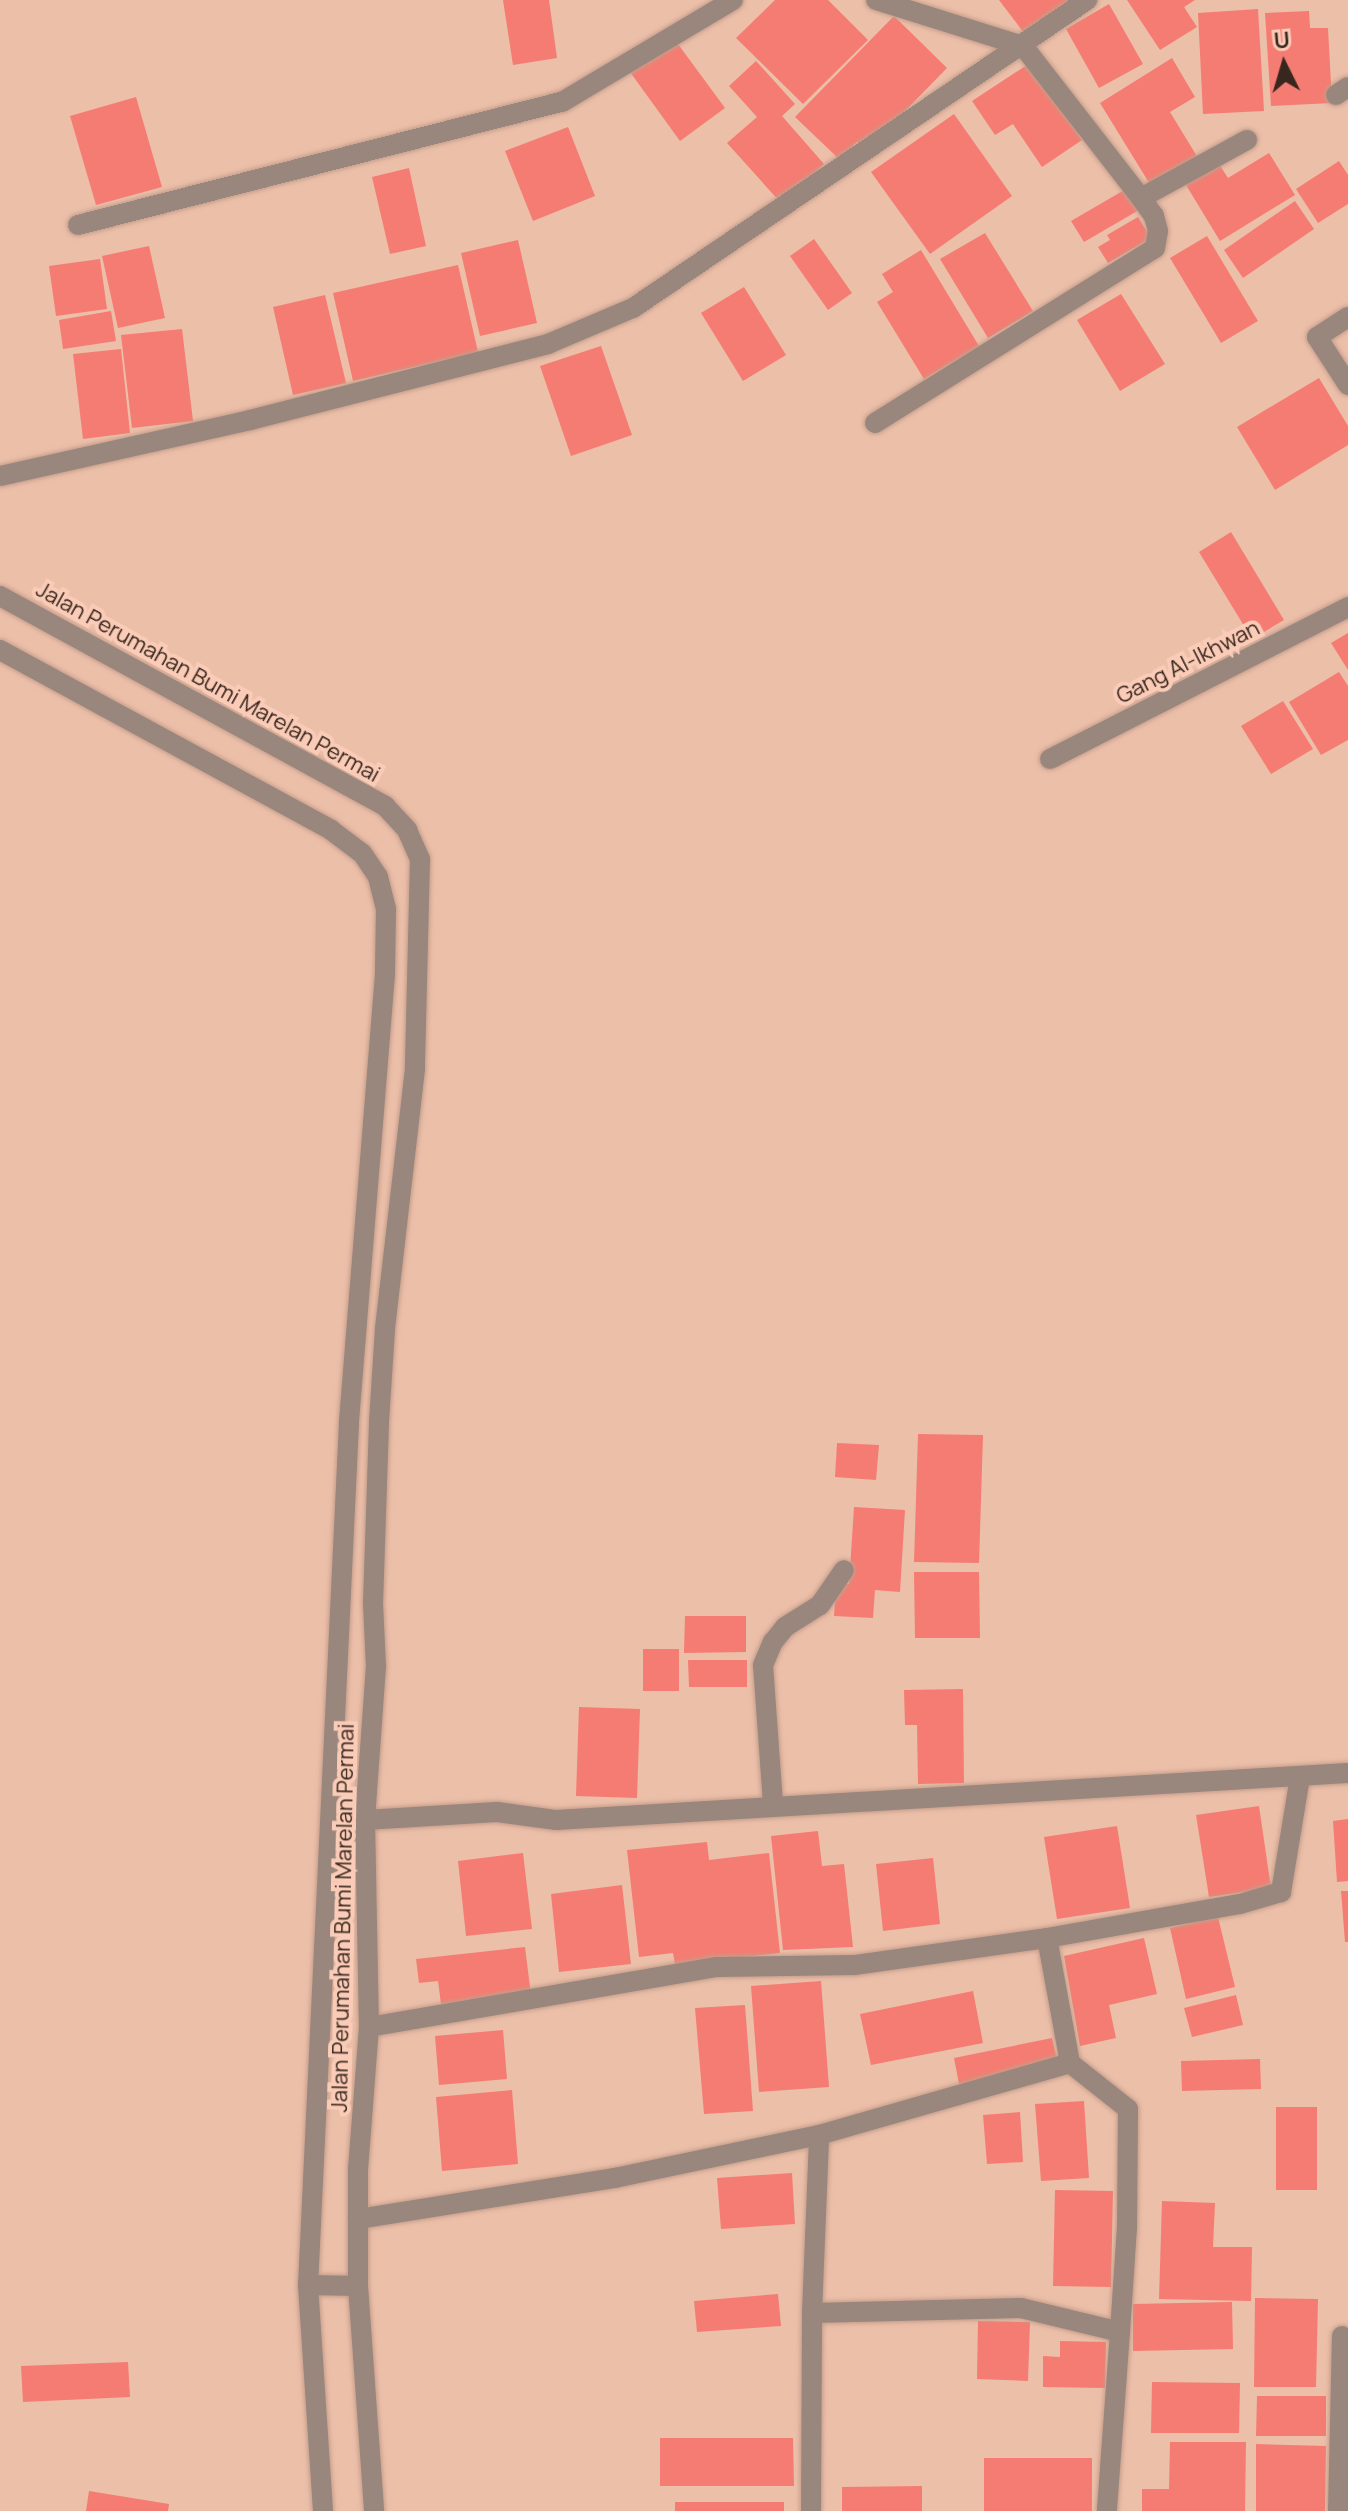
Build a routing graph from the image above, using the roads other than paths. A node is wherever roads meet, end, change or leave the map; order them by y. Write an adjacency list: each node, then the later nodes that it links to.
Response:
1 (733, 0): 7 (street)
2 (876, 0): 4 (street)
3 (1087, 0): 4 (street)
4 (1023, 46): 6 (street); 11 (street)
5 (1247, 140): 6 (street)
6 (1141, 198): 10 (street)
7 (78, 225)
8 (1348, 317): 9 (street)
9 (1348, 385)
10 (875, 423)
11 (0, 476)
12 (0, 596): 18 (street, Jalan Perumahan Bumi Marelan Permai)
13 (1348, 607): 15 (street, Gang Al-Ikhwan)
14 (0, 650): 17 (street, Jalan Perumahan Bumi Marelan Permai)
15 (1050, 759)
16 (844, 1570): 21 (street)
17 (340, 1597): 18 (street); 28 (street, Jalan Perumahan Bumi Marelan Permai)
18 (373, 1603): 22 (street, Jalan Perumahan Bumi Marelan Permai)
19 (1348, 1773): 20 (street)
20 (1300, 1777): 21 (street); 23 (street)
21 (773, 1804): 22 (street)
22 (365, 1820): 24 (street, Jalan Perumahan Bumi Marelan Permai)
23 (1047, 1938): 24 (street); 25 (street)
24 (369, 2027): 27 (street, Jalan Perumahan Bumi Marelan Permai)
25 (1070, 2063): 26 (street); 31 (street)
26 (819, 2135): 27 (street); 30 (street)
27 (358, 2219): 29 (street, Jalan Perumahan Bumi Marelan Permai)
28 (308, 2285): 29 (street); 33 (street, Jalan Perumahan Bumi Marelan Permai)
29 (358, 2286): 34 (street, Jalan Perumahan Bumi Marelan Permai)
30 (812, 2313): 31 (street); 35 (street)
31 (1120, 2332): 36 (street)
32 (1342, 2336): 37 (street)
33 (323, 2511)
34 (374, 2511)
35 (811, 2511)
36 (1107, 2511)
37 (1338, 2511)

